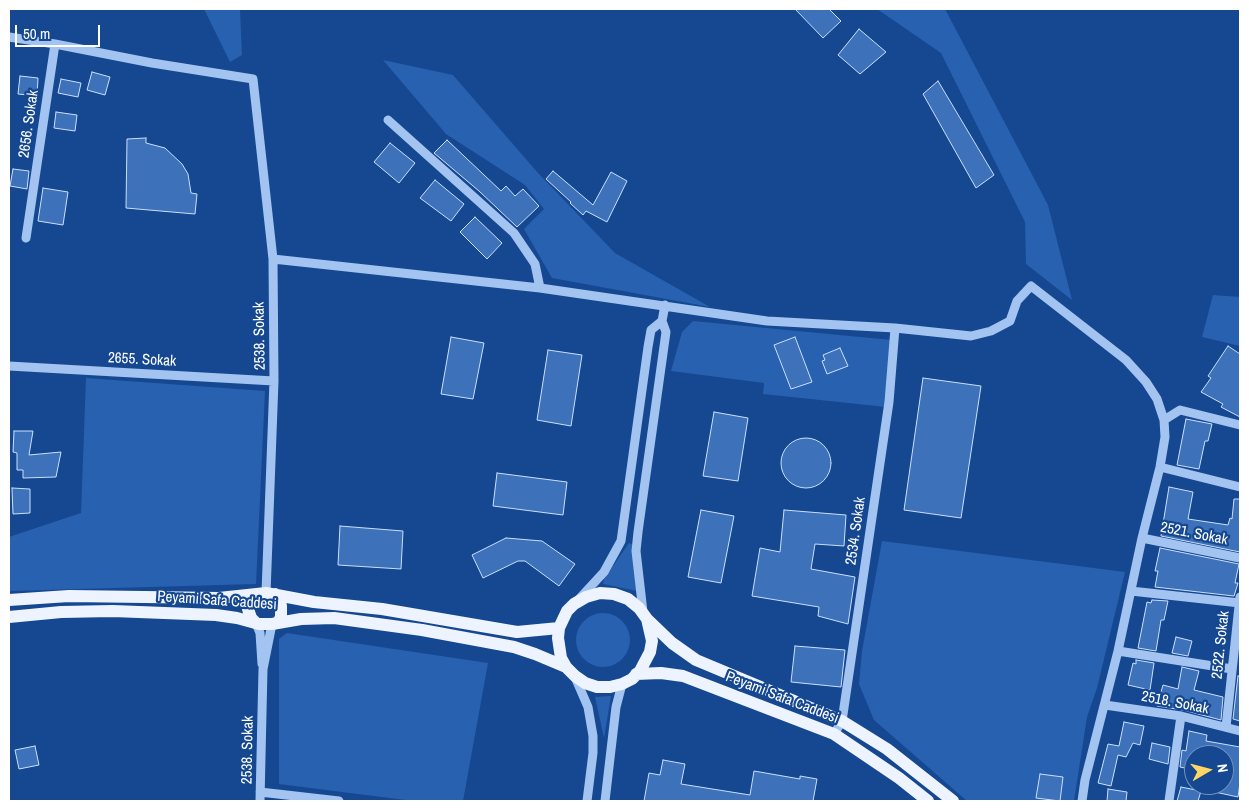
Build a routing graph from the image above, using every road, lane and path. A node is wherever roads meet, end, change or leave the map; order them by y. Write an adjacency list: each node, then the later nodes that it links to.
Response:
1 (9, 37): 2 (street)
2 (55, 44): 4 (street, 2656. Sokak); 5 (street, 2538. Sokak)
3 (388, 120): 6 (street)
4 (26, 238)
5 (273, 259): 6 (street); 11 (street, 2538. Sokak)
6 (540, 288): 7 (street)
7 (665, 306): 8 (street); 9 (street)
8 (662, 321): 23 (street); 24 (street)
9 (895, 328): 12 (street); 37 (street, 2534. Sokak)
10 (9, 366): 11 (street, 2655. Sokak)
11 (274, 381): 19 (street, 2538. Sokak)
12 (1164, 420): 13 (street); 14 (street)
13 (1240, 425)
14 (1160, 467): 15 (street); 16 (street)
15 (1240, 487)
16 (1142, 538): 17 (street, 2521. Sokak); 18 (street)
17 (1240, 558)
18 (1131, 591): 22 (street); 29 (street)
19 (271, 594): 20 (main road, Peyami Safa Caddesi); 27 (main road); 28 (main road, Peyami Safa Caddesi)
20 (251, 596): 21 (main road, Peyami Safa Caddesi); 26 (main road)
21 (9, 600)
22 (1240, 600): 31 (street, 2522. Sokak)
23 (574, 604): 24 (main road); 28 (main road)
24 (645, 617): 33 (main road); 37 (main road)
25 (9, 618): 26 (main road, Peyami Safa Caddesi)
26 (256, 623): 27 (main road, Peyami Safa Caddesi); 30 (street)
27 (275, 624): 30 (street); 32 (main road, Peyami Safa Caddesi)
28 (559, 628): 32 (main road)
29 (1118, 651): 31 (street); 35 (street)
30 (263, 669): 41 (street, 2538. Sokak)
31 (1232, 669): 38 (street, 2522. Sokak)
32 (570, 671): 34 (main road); 43 (street)
33 (636, 674): 34 (main road); 40 (main road, Peyami Safa Caddesi)
34 (622, 684): 44 (street)
35 (1105, 705): 36 (street, 2518. Sokak); 47 (street)
36 (1181, 716): 38 (street, 2518. Sokak); 48 (street)
37 (842, 721): 40 (street, 2534. Sokak); 46 (main road)
38 (1226, 727): 39 (street, 2518. Sokak)
39 (1240, 731)
40 (834, 734): 45 (main road, Peyami Safa Caddesi)
41 (260, 796): 42 (street)
42 (339, 801)
43 (587, 801)
44 (605, 801)
45 (928, 801)
46 (952, 801)
47 (1082, 801)
48 (1169, 801)

